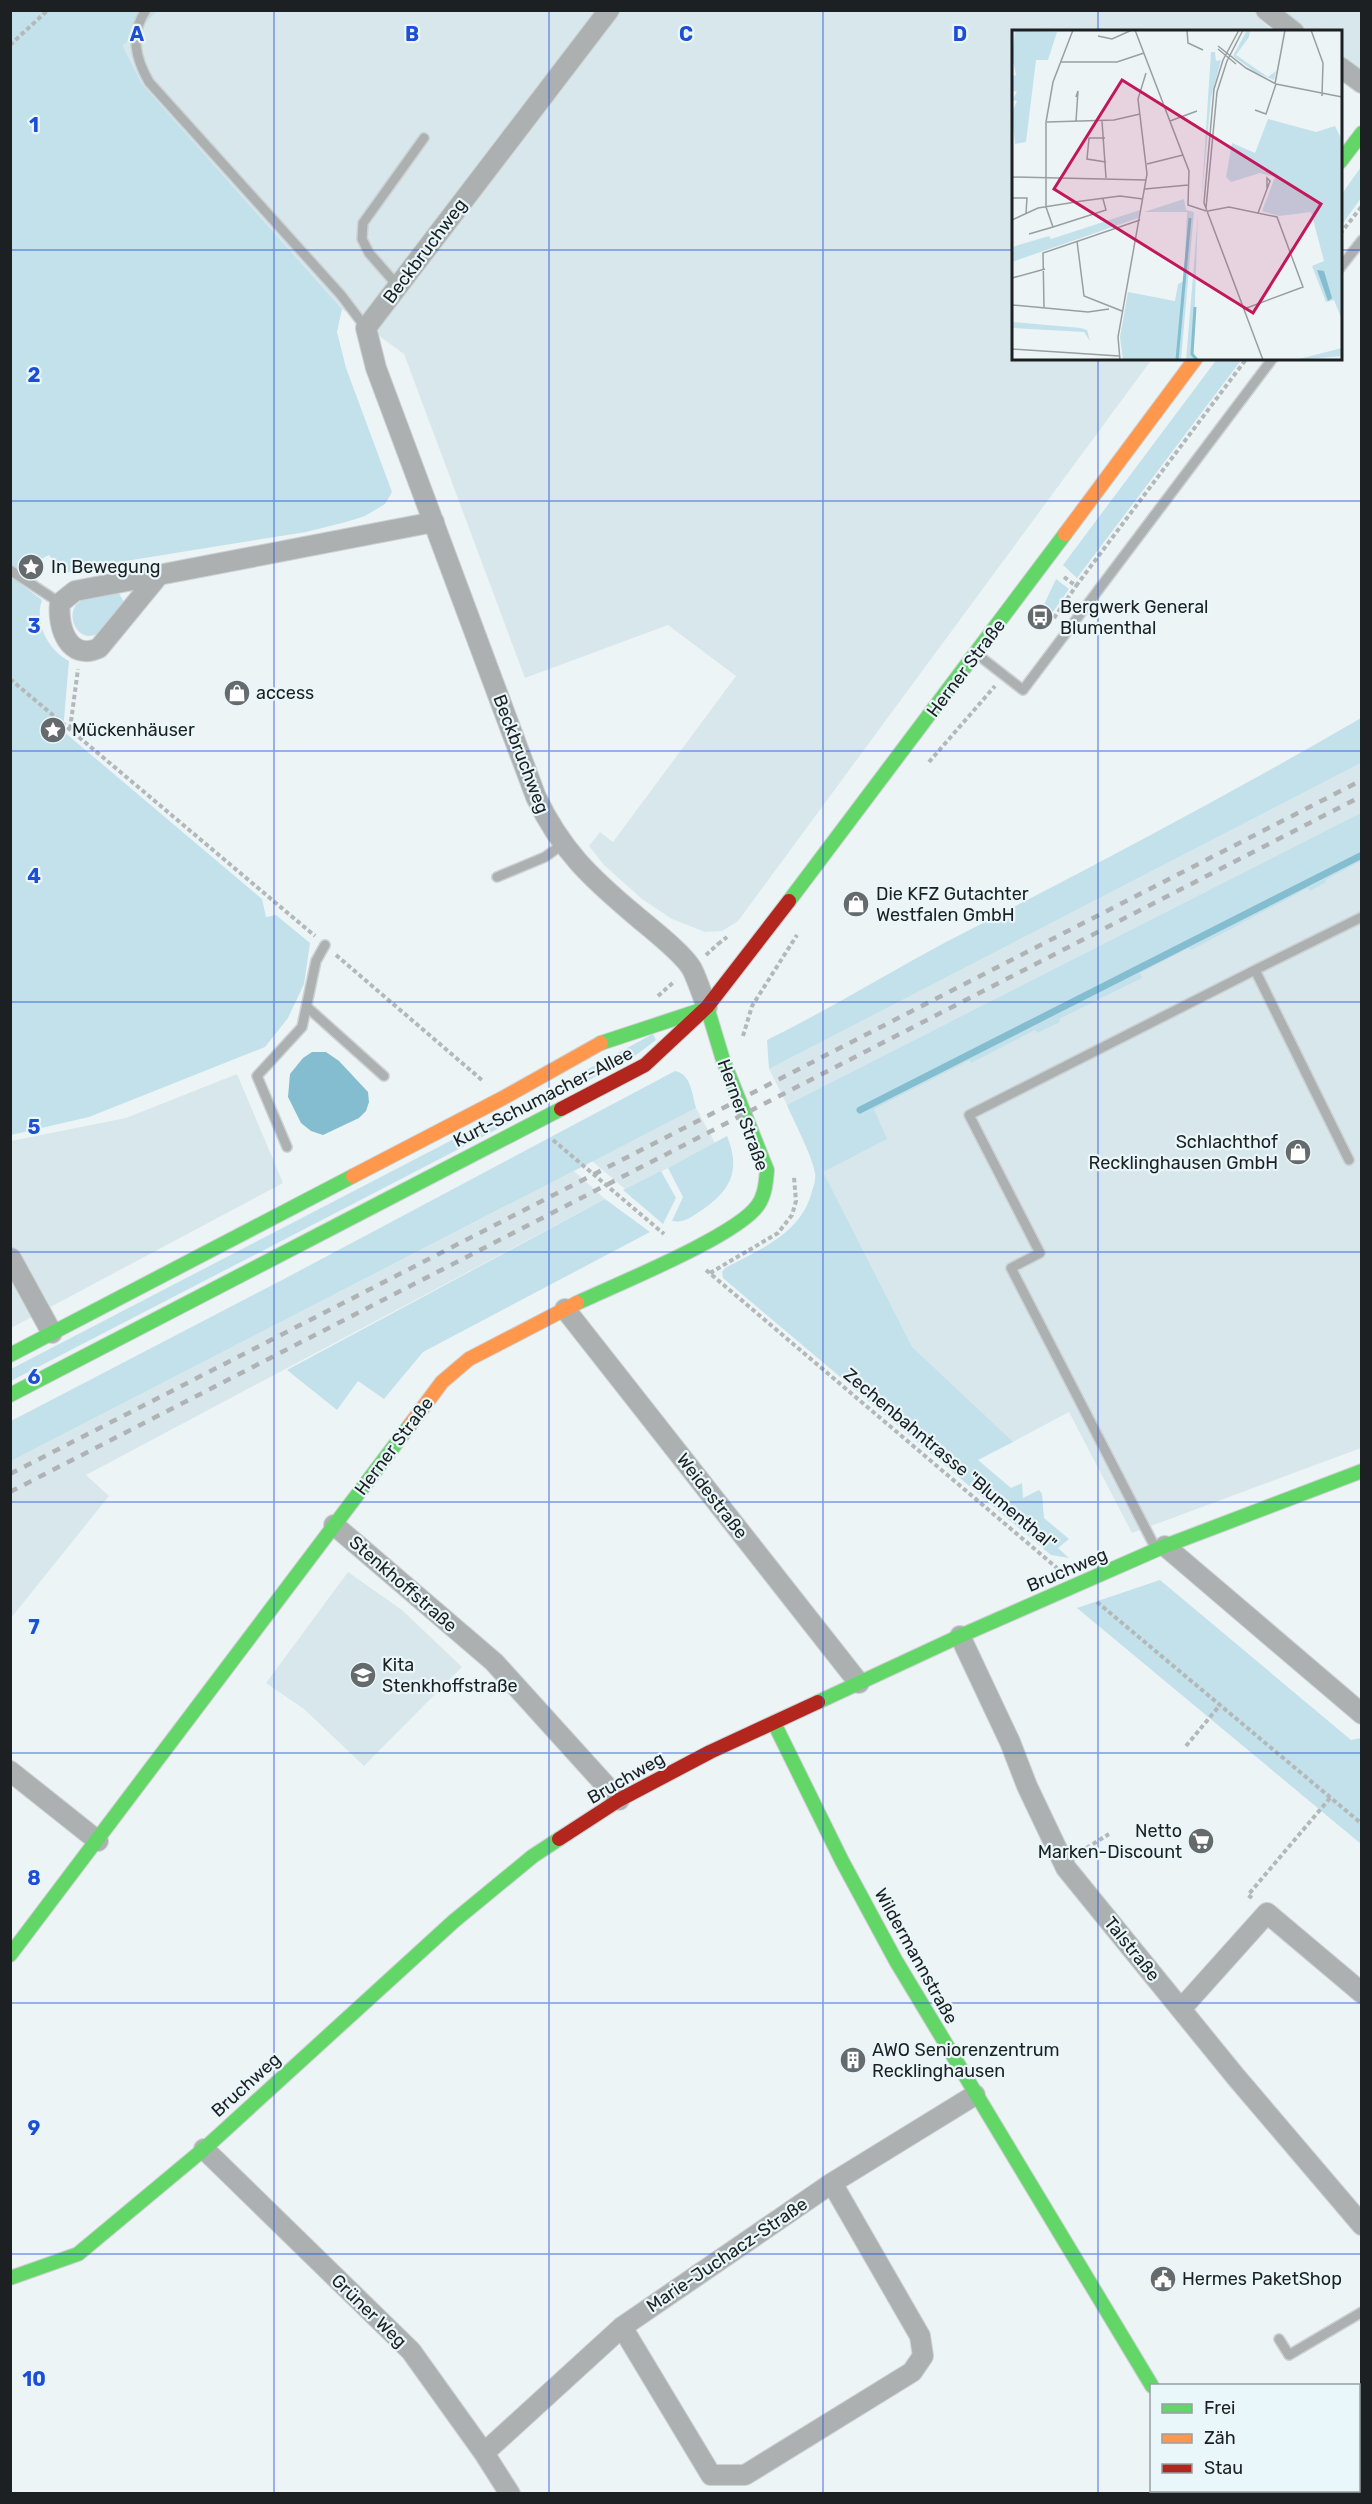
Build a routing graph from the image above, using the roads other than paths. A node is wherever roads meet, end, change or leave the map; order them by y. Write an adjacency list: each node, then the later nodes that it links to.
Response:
1 (146, 10): 13 (lane)
2 (609, 10): 12 (street, Beckbruchweg)
3 (1266, 10): 4 (street)
4 (1291, 30)
5 (1342, 68): 6 (street)
6 (1362, 84)
7 (1362, 133): 9 (main road)
8 (424, 138): 12 (lane)
9 (1342, 161)
10 (1362, 240): 11 (lane)
11 (1342, 267)
12 (398, 286): 13 (street, Beckbruchweg)
13 (366, 328): 16 (street, Beckbruchweg)
14 (1194, 360): 20 (main road, Herner Straße)
15 (1271, 360): 20 (lane)
16 (434, 522): 18 (street); 21 (street, Beckbruchweg)
17 (10, 570): 19 (lane)
18 (159, 575): 19 (street); 19 (street)
19 (60, 603)
20 (976, 654): 27 (main road, Herner Straße)
21 (563, 844): 22 (lane); 27 (street, Beckbruchweg)
22 (497, 877)
23 (1362, 917): 25 (lane)
24 (325, 945): 26 (lane)
25 (1255, 970): 30 (lane); 38 (lane)
26 (307, 1007): 28 (lane); 29 (lane)
27 (707, 1007): 32 (main road, Herner Straße); 33 (main road, Kurt-Schumacher-Allee); 35 (main road, Kurt-Schumacher-Allee)
28 (384, 1076)
29 (287, 1147)
30 (1349, 1160)
31 (11, 1258): 33 (street)
32 (565, 1309): 37 (main road, Herner Straße); 40 (street, Weidestraße)
33 (52, 1333): 34 (main road, Kurt-Schumacher-Allee)
34 (10, 1355)
35 (10, 1395)
36 (1362, 1471): 38 (main road, Bruchweg)
37 (334, 1525): 44 (street, Stenkhoffstraße); 45 (main road, Herner Straße)
38 (1161, 1548): 39 (main road, Bruchweg); 41 (street)
39 (960, 1636): 40 (main road, Bruchweg); 48 (street, Talstraße)
40 (859, 1683): 42 (main road, Bruchweg)
41 (1362, 1714)
42 (774, 1722): 44 (main road, Bruchweg); 49 (main road, Wildermannstraße)
43 (10, 1771): 45 (street)
44 (619, 1800): 50 (main road, Bruchweg)
45 (98, 1841): 46 (main road, Herner Straße)
46 (10, 1955)
47 (1362, 1993): 48 (street)
48 (1181, 2009): 52 (street, Talstraße)
49 (975, 2095): 51 (street, Marie-Juchacz-Straße); 57 (main road, Wildermannstraße)
50 (204, 2149): 53 (main road, Bruchweg); 58 (street, Grüner Weg)
51 (832, 2183): 55 (street, Marie-Juchacz-Straße); 55 (street)
52 (1362, 2225)
53 (10, 2278)
54 (1362, 2312): 56 (lane)
55 (622, 2327): 58 (street, Marie-Juchacz-Straße)
56 (1279, 2340)
57 (1151, 2384)
58 (484, 2453): 59 (street, Grüner Weg)
59 (510, 2493)

